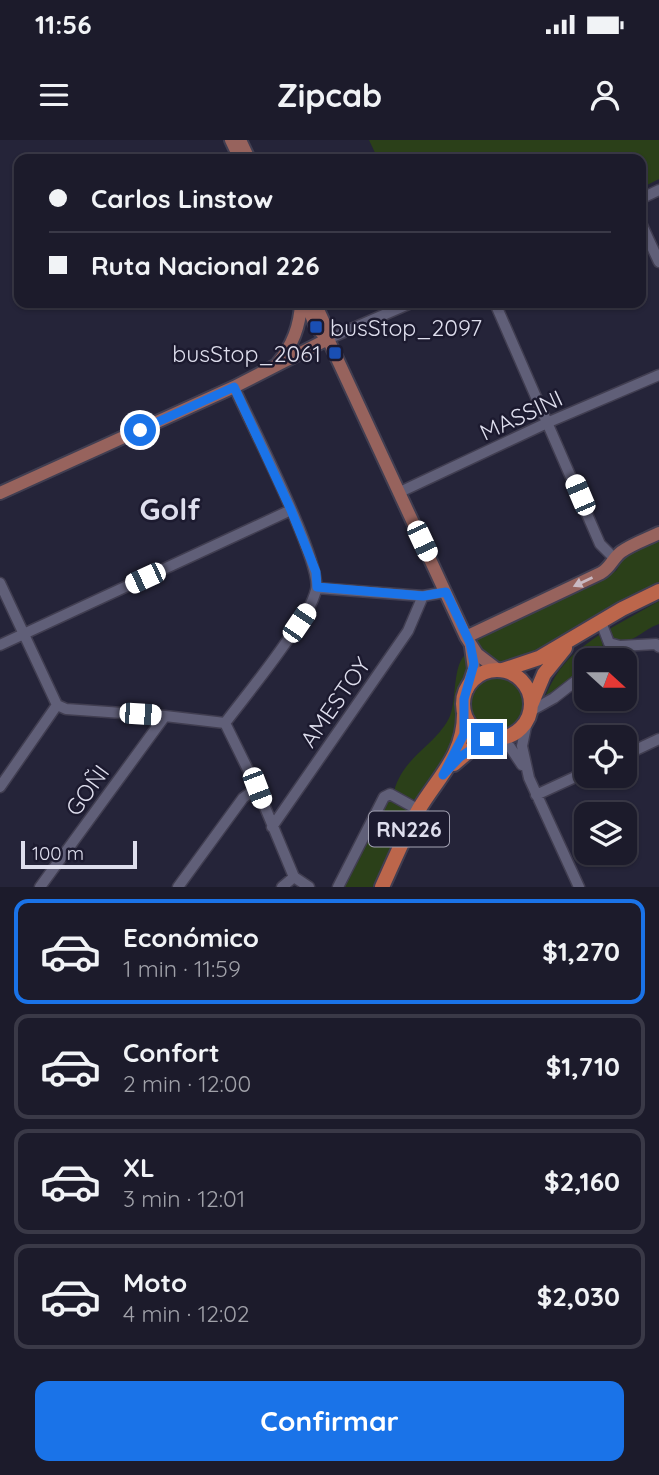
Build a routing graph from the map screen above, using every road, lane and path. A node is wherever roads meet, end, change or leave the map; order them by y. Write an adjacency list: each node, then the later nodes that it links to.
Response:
1 (646, 233): 2 (street)
2 (659, 262)
3 (302, 308): 9 (main road)
4 (306, 308): 8 (main road)
5 (317, 308): 8 (main road)
6 (399, 308): 8 (street)
7 (497, 308): 12 (street)
8 (328, 339): 9 (main road); 13 (main road)
9 (274, 367): 11 (main road)
10 (659, 374): 12 (street, MASSINI)
11 (234, 387): 14 (main road); 15 (street)
12 (549, 422): 13 (street, MASSINI); 17 (street)
13 (400, 492): 21 (main road)
14 (0, 494)
15 (291, 510): 19 (street); 24 (street)
16 (659, 533): 17 (main road)
17 (615, 559): 26 (main road, one-way to 26)
18 (0, 583): 24 (street)
19 (317, 587): 22 (street); 38 (street)
20 (659, 591): 23 (highway)
21 (446, 592): 22 (street); 26 (main road)
22 (423, 596): 49 (street, AMESTOY)
23 (601, 622): 25 (highway); 28 (street)
24 (23, 635): 27 (street); 34 (street)
25 (579, 635): 31 (highway); 36 (highway)
26 (468, 640): 31 (main road); 33 (main road)
27 (0, 645)
28 (620, 646): 29 (street); 30 (street)
29 (659, 647)
30 (618, 648)
31 (500, 670): 33 (highway); 36 (highway)
32 (574, 682): 36 (street)
33 (467, 690): 35 (highway, RN226)
34 (57, 705): 37 (street); 45 (street)
35 (464, 709): 39 (highway); 42 (highway, RN226)
36 (529, 712): 39 (highway, RN226); 43 (street)
37 (165, 716): 38 (street); 51 (street, GOÑI)
38 (225, 723): 46 (street)
39 (496, 738): 42 (highway, RN226); 43 (street)
40 (659, 739): 41 (street)
41 (637, 749)
42 (443, 775): 48 (highway, RN226)
43 (529, 778): 47 (street)
44 (574, 778): 47 (street)
45 (0, 787)
46 (257, 788): 49 (street); 52 (street)
47 (537, 795): 57 (street)
48 (419, 810): 55 (street); 56 (highway, RN226)
49 (272, 827): 50 (street)
50 (294, 877): 53 (street); 54 (street)
51 (40, 887)
52 (178, 887)
53 (282, 887)
54 (309, 887)
55 (338, 887)
56 (382, 887)
57 (579, 887)

